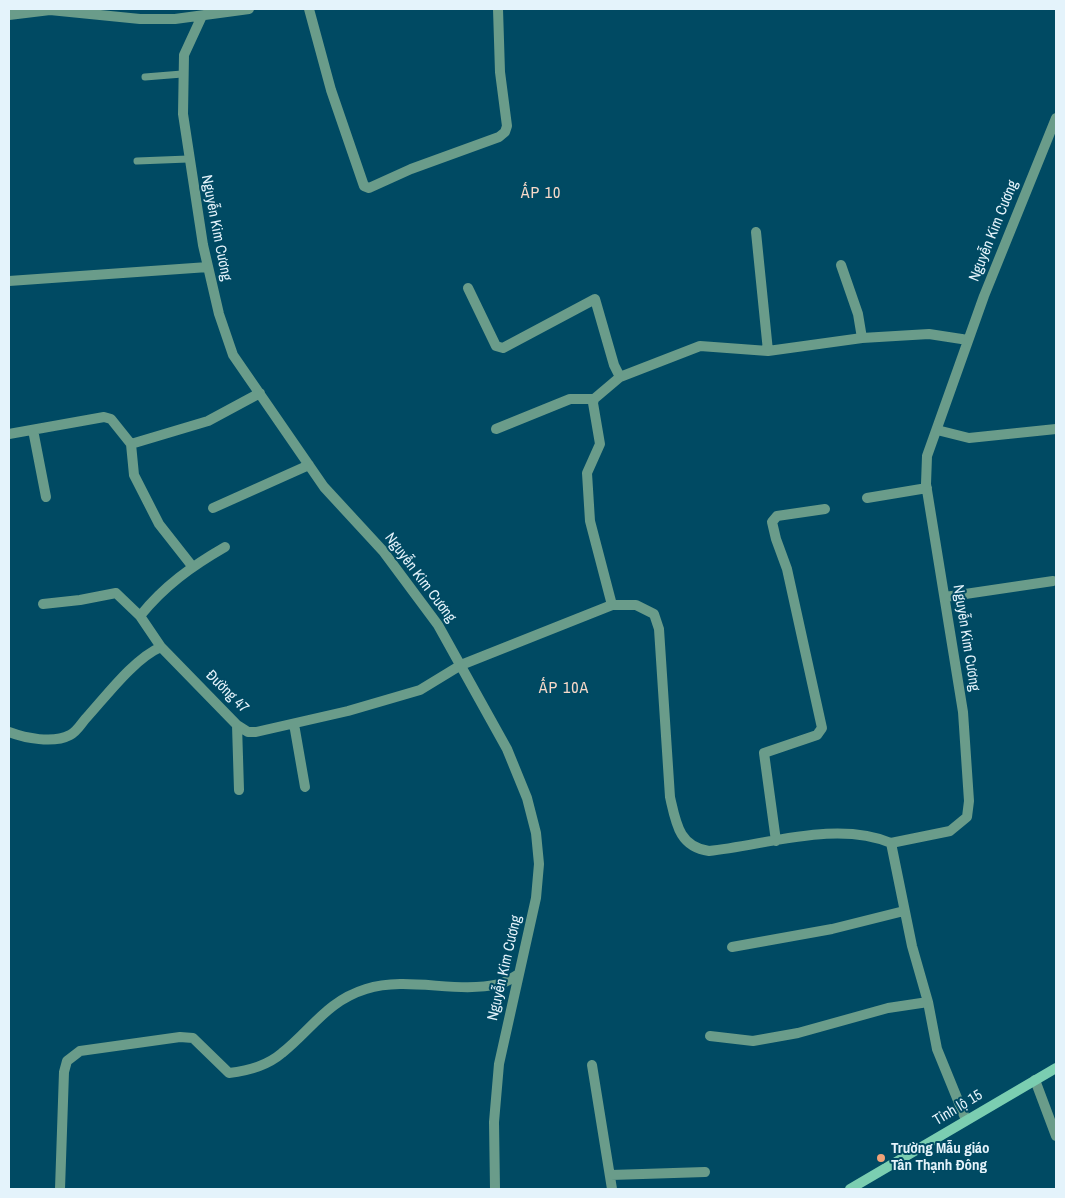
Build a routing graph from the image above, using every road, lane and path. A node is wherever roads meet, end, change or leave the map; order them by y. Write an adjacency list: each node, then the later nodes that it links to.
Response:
1 (249, 9): 4 (street)
2 (309, 9): 3 (street)
3 (498, 9)
4 (214, 11): 6 (street)
5 (9, 15): 6 (street)
6 (202, 16): 7 (street, Nguyễn Kim Cương)
7 (182, 74): 8 (lane); 10 (street, Nguyễn Kim Cương)
8 (145, 78)
9 (1056, 118): 18 (street, Nguyễn Kim Cương)
10 (188, 159): 11 (lane); 14 (street, Nguyễn Kim Cương)
11 (137, 161)
12 (756, 232): 19 (street)
13 (841, 265): 17 (street)
14 (208, 267): 15 (street); 21 (street, Nguyễn Kim Cương)
15 (9, 281)
16 (468, 288): 20 (street)
17 (862, 338): 18 (street); 19 (street)
18 (968, 340): 26 (street, Nguyễn Kim Cương)
19 (768, 351): 20 (street)
20 (620, 377): 22 (street)
21 (260, 393): 28 (street); 29 (street, Nguyễn Kim Cương)
22 (594, 399): 23 (street); 40 (street)
23 (496, 429)
24 (1056, 429): 26 (street)
25 (33, 430): 27 (street); 28 (street); 31 (street)
26 (937, 430): 30 (street, Nguyễn Kim Cương)
27 (9, 434)
28 (131, 444): 36 (street)
29 (309, 465): 33 (street); 43 (street, Nguyễn Kim Cương)
30 (927, 488): 32 (street); 38 (street, Nguyễn Kim Cương)
31 (46, 497)
32 (867, 498)
33 (213, 508)
34 (825, 509): 49 (street)
35 (225, 547): 36 (street)
36 (192, 566): 41 (street)
37 (1053, 581): 38 (street)
38 (945, 597): 50 (street, Nguyễn Kim Cương)
39 (44, 604): 41 (street, Đường 47)
40 (612, 605): 43 (street, Đường 47); 49 (street)
41 (140, 616): 42 (street, Đường 47)
42 (161, 648): 45 (street, Đường 47); 46 (street)
43 (461, 665): 44 (street, Đường 47); 53 (street, Nguyễn Kim Cương)
44 (294, 724): 45 (street, Đường 47); 47 (street)
45 (237, 725): 48 (street)
46 (9, 732)
47 (305, 788)
48 (239, 790)
49 (776, 841): 50 (street)
50 (891, 843): 51 (street)
51 (904, 911): 52 (street); 54 (street)
52 (732, 947)
53 (519, 974): 63 (street); 64 (street, Nguyễn Kim Cương)
54 (928, 1002): 55 (street); 59 (street)
55 (710, 1036)
56 (592, 1065): 62 (street)
57 (1056, 1068): 58 (main road, Tỉnh lộ 15)
58 (1035, 1080): 59 (main road, Tỉnh lộ 15); 60 (street)
59 (966, 1120): 66 (main road, Tỉnh lộ 15)
60 (1056, 1136)
61 (705, 1172): 62 (street)
62 (611, 1175): 65 (street)
63 (60, 1189)
64 (495, 1189)
65 (612, 1189)
66 (850, 1189)

